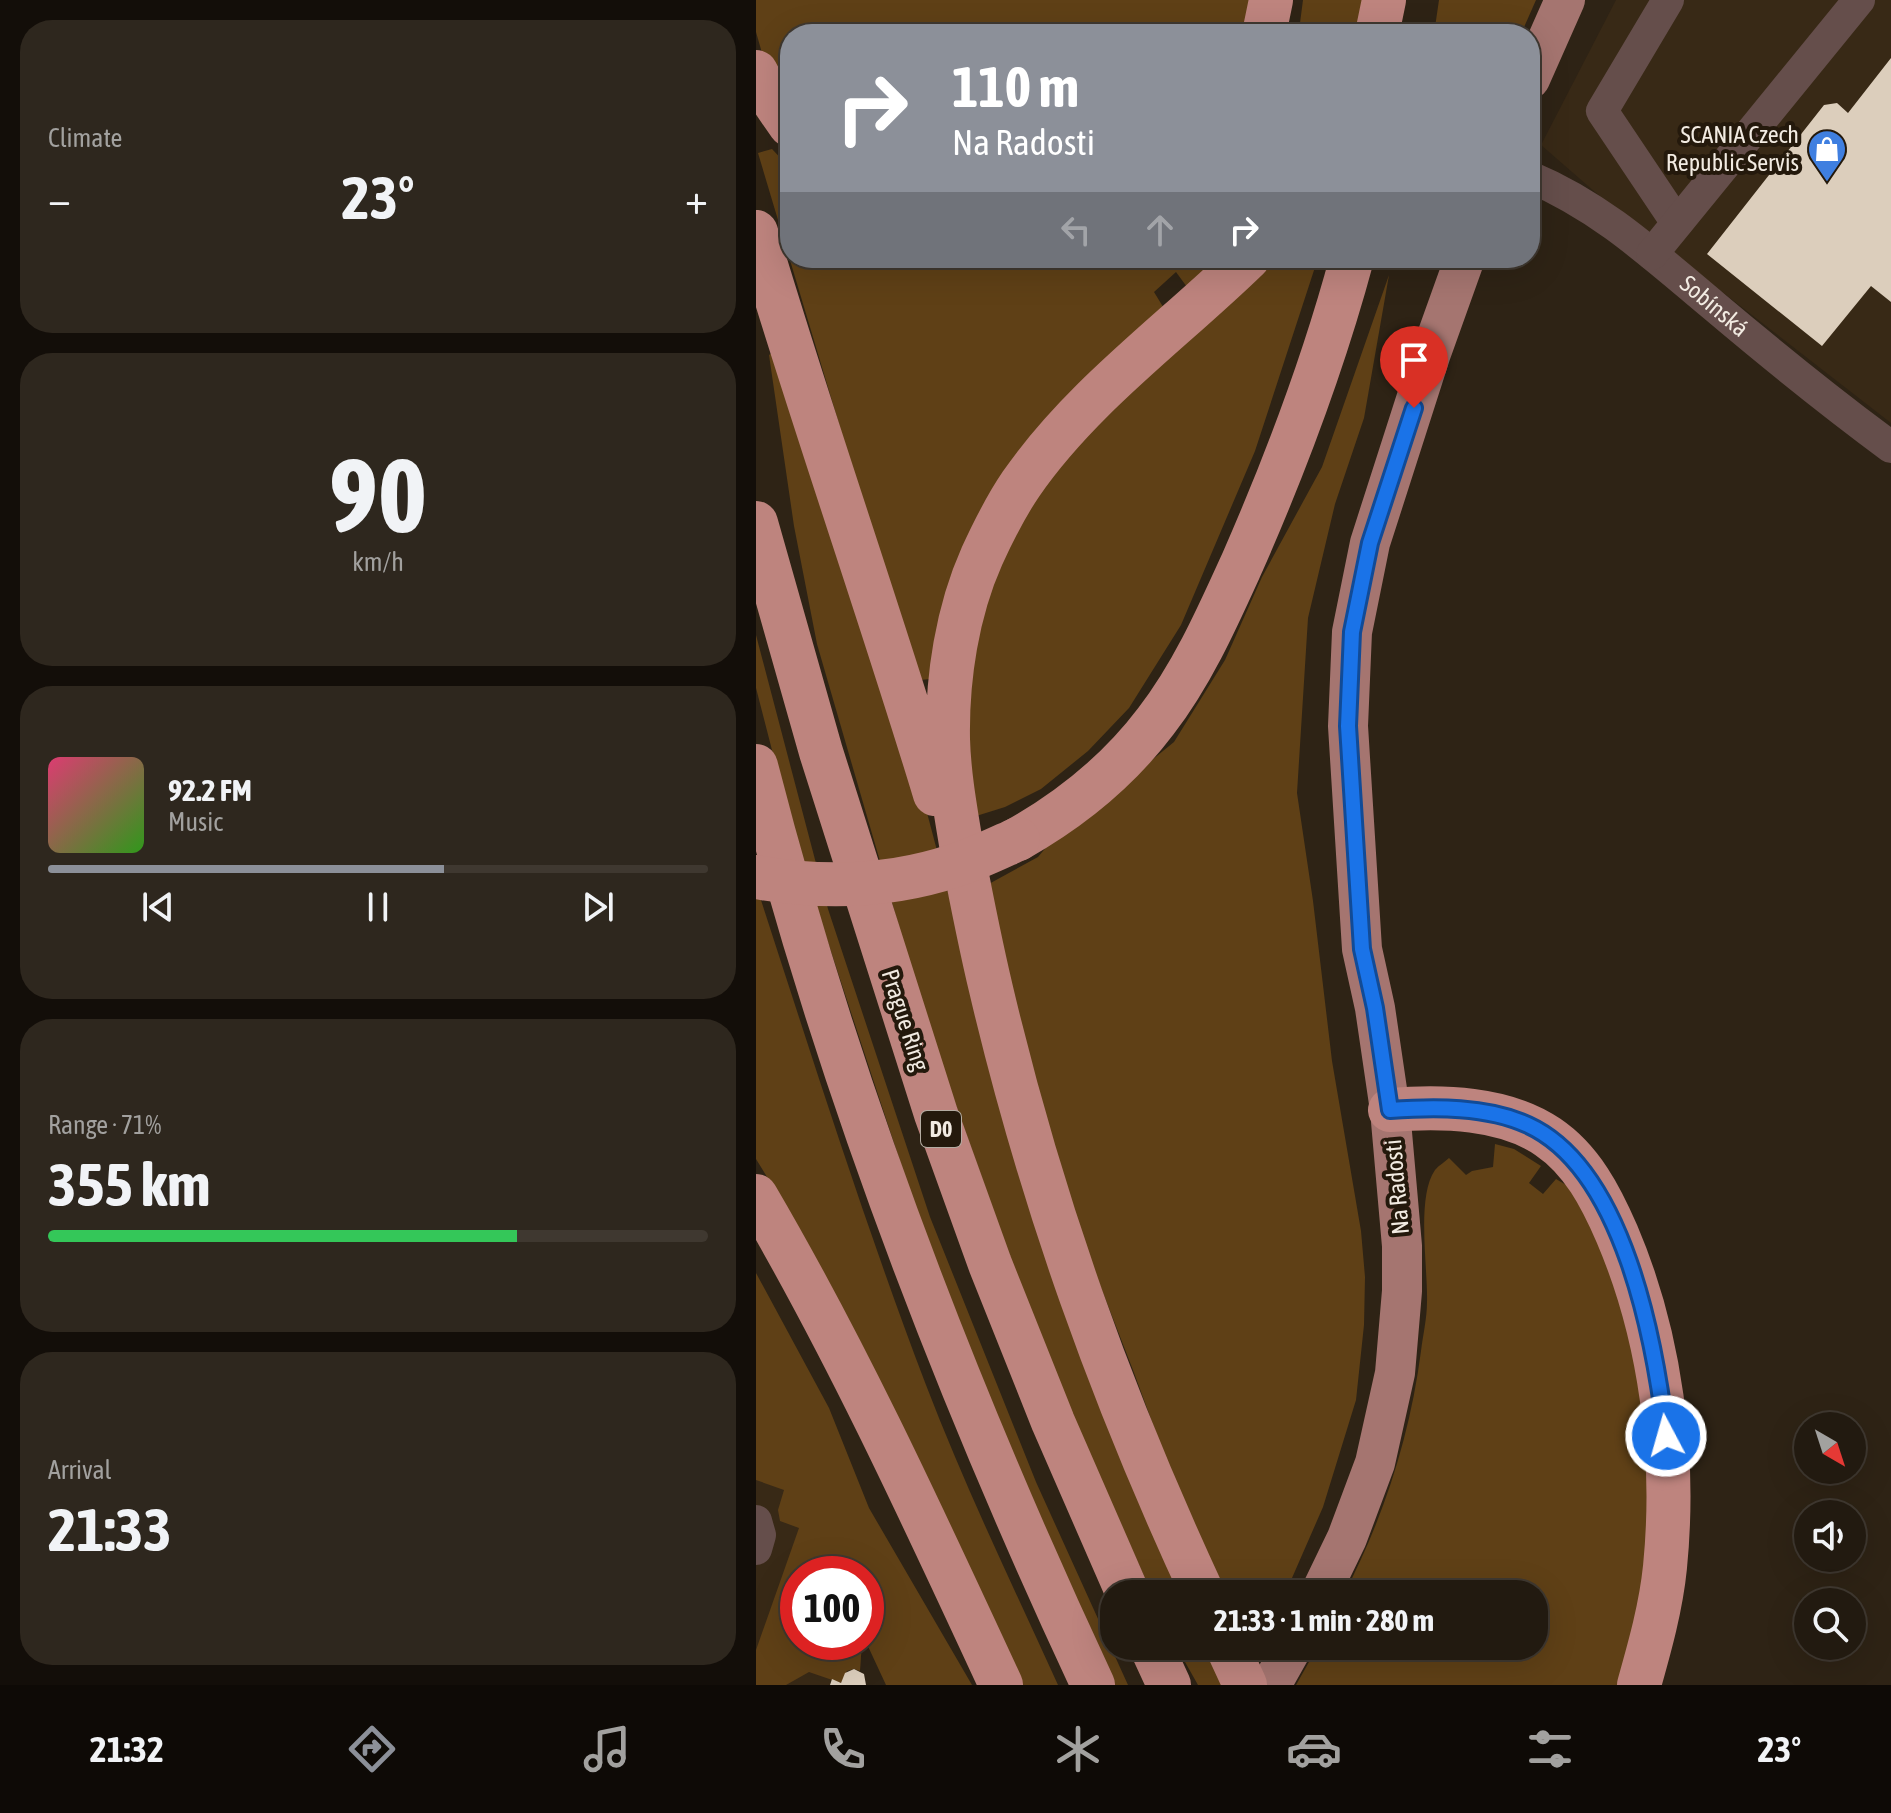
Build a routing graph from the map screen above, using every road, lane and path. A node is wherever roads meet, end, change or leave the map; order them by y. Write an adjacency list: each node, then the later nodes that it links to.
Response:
1 (1271, 0): 7 (highway)
2 (1384, 0): 8 (highway)
3 (1394, 0): 9 (highway)
4 (1565, 0): 10 (main road)
5 (1668, 0): 14 (street)
6 (1859, 0): 14 (street)
7 (1266, 24)
8 (1379, 24)
9 (1392, 24)
10 (1540, 56)
11 (756, 72): 12 (highway)
12 (780, 111)
13 (1540, 181): 16 (street, Sobínská)
14 (1677, 223): 16 (street)
15 (756, 232): 24 (highway)
16 (1652, 254): 20 (street, Sobínská)
17 (1237, 268): 24 (highway)
18 (1349, 268): 23 (highway, bridge)
19 (1461, 268): 25 (main road, Na Radosti)
20 (1891, 447)
21 (756, 523): 29 (highway, Prague Ring / D0)
22 (756, 766): 36 (highway)
23 (756, 877)
24 (976, 926): 30 (highway)
25 (1390, 1110): 31 (main road, Na Radosti); 38 (highway)
26 (756, 1196): 35 (highway)
27 (756, 1521): 28 (street)
28 (756, 1549)
29 (1122, 1580)
30 (1197, 1580)
31 (1327, 1580)
32 (1157, 1660): 37 (highway)
33 (1269, 1660): 34 (main road)
34 (1245, 1674)
35 (1001, 1685)
36 (1093, 1685)
37 (1169, 1685)
38 (1636, 1685)

